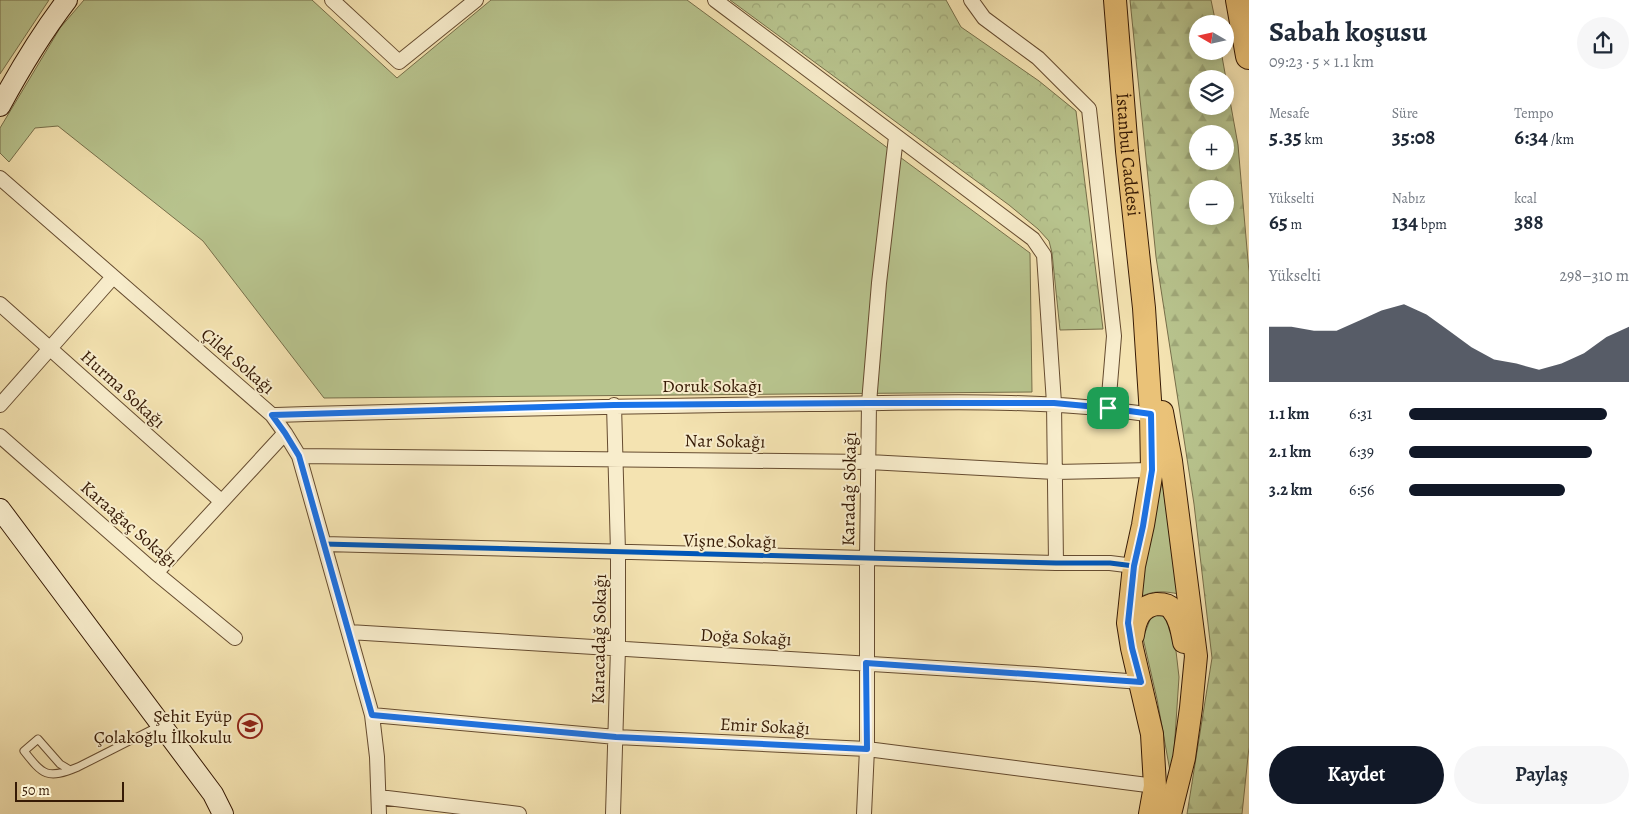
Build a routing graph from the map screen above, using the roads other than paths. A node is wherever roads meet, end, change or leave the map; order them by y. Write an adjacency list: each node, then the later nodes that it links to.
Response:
1 (67, 0): 9 (street)
2 (332, 0): 3 (street)
3 (475, 0)
4 (715, 0): 10 (street)
5 (971, 0): 20 (street)
6 (1115, 0): 14 (main road, İstanbul Caddesi)
7 (1239, 0): 8 (highway)
8 (1249, 56)
9 (0, 106)
10 (896, 137): 16 (street, Karadağ Sokağı); 17 (street)
11 (0, 178): 12 (street, Çilek Sokağı)
12 (113, 277): 15 (street); 22 (street, Çilek Sokağı)
13 (0, 304): 15 (street, Hurma Sokağı)
14 (1144, 308): 21 (main road); 44 (main road)
15 (50, 348): 18 (street); 30 (street, Hurma Sokağı)
16 (869, 403): 17 (street, Doruk Sokağı); 19 (street, Doruk Sokağı); 27 (street, Karadağ Sokağı)
17 (1054, 403): 20 (street, Doruk Sokağı); 29 (street)
18 (0, 405)
19 (614, 405): 22 (street, Doruk Sokağı); 26 (street, Karacadağ Sokağı)
20 (1108, 408): 21 (street, Doruk Sokağı)
21 (1151, 414): 28 (main road)
22 (272, 415): 23 (street, Çilek Sokağı)
23 (285, 433): 25 (street, Çilek Sokağı); 30 (street)
24 (0, 436): 37 (street, Karaağaç Sokağı)
25 (299, 456): 26 (street, Nar Sokağı); 32 (street, Çilek Sokağı)
26 (616, 459): 27 (street, Nar Sokağı); 33 (street, Karacadağ Sokağı)
27 (869, 462): 29 (street, Nar Sokağı); 34 (street, Karadağ Sokağı)
28 (1152, 470): 29 (street, Nar Sokağı); 36 (main road)
29 (1055, 472): 35 (street)
30 (221, 501): 37 (street)
31 (0, 509): 46 (street)
32 (324, 544): 33 (street, Vişne Sokağı); 38 (street, Çilek Sokağı)
33 (618, 552): 34 (street, Vişne Sokağı); 40 (street, Karacadağ Sokağı)
34 (866, 558): 35 (street, Vişne Sokağı); 42 (street, Karadağ Sokağı)
35 (1056, 563): 36 (street, Vişne Sokağı)
36 (1134, 566): 41 (main road)
37 (156, 574): 39 (street, Karaağaç Sokağı)
38 (349, 632): 40 (street, Doğa Sokağı); 45 (street, Çilek Sokağı)
39 (235, 638)
40 (618, 648): 42 (street, Doğa Sokağı); 47 (street, Karacadağ Sokağı)
41 (1132, 648): 43 (main road); 44 (main road)
42 (866, 663): 43 (street, Doğa Sokağı); 48 (street, Karadağ Sokağı)
43 (1141, 682): 50 (main road)
44 (1191, 708): 58 (main road)
45 (372, 715): 47 (street, Emir Sokağı); 51 (street, Çilek Sokağı)
46 (162, 725): 49 (lane); 52 (street)
47 (616, 737): 48 (street, Emir Sokağı); 55 (street, Karacadağ Sokağı)
48 (867, 749): 50 (street, Emir Sokağı); 56 (street, Karadağ Sokağı)
49 (70, 770): 49 (lane)
50 (1155, 786): 57 (main road)
51 (380, 797): 53 (street, Çilek Sokağı); 54 (street)
52 (223, 814)
53 (379, 814)
54 (519, 814)
55 (613, 814)
56 (864, 814)
57 (1150, 814)
58 (1170, 814)

